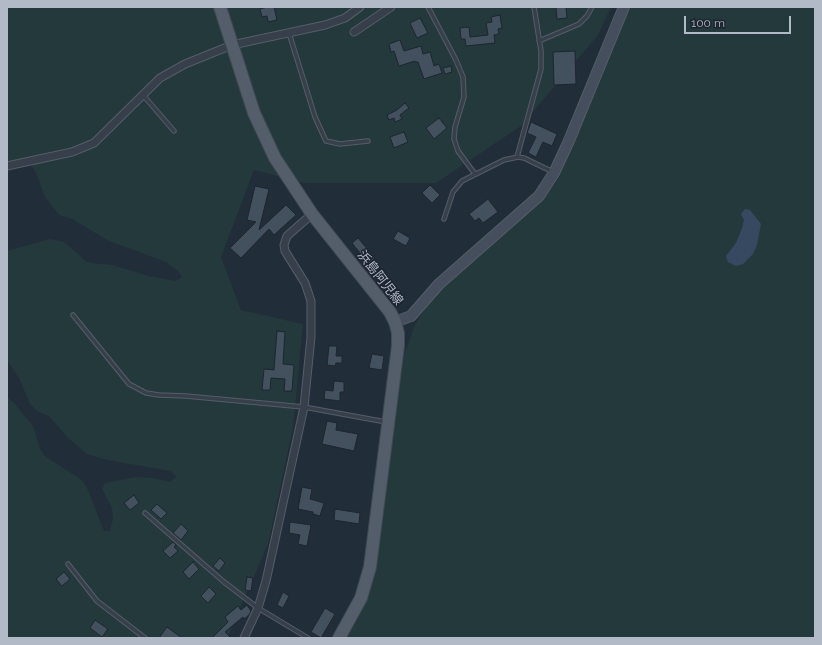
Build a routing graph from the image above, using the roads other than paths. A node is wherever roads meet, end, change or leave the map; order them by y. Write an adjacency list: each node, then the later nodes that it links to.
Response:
1 (220, 7): 11 (main road, 浜島阿児線)
2 (360, 7): 9 (street)
3 (391, 7): 8 (street)
4 (428, 7): 18 (lane)
5 (534, 7): 10 (lane)
6 (592, 7): 10 (lane)
7 (624, 7): 17 (street)
8 (354, 32)
9 (288, 33): 11 (street); 14 (lane)
10 (539, 41): 15 (lane)
11 (232, 45): 12 (street); 19 (main road, 浜島阿児線)
12 (143, 94): 13 (lane); 16 (street)
13 (174, 132)
14 (368, 141)
15 (516, 157): 17 (lane); 18 (lane)
16 (7, 166)
17 (554, 173): 22 (street)
18 (475, 174): 20 (lane)
19 (312, 214): 22 (main road, 浜島阿児線); 23 (street)
20 (444, 219)
21 (73, 315): 23 (lane)
22 (395, 322): 24 (main road, 浜島阿児線)
23 (304, 407): 24 (lane); 27 (street)
24 (389, 423): 31 (main road, 浜島阿児線)
25 (145, 513): 27 (lane)
26 (68, 564): 28 (lane)
27 (258, 608): 29 (street); 30 (lane)
28 (145, 638)
29 (244, 638)
30 (308, 638)
31 (339, 638)

